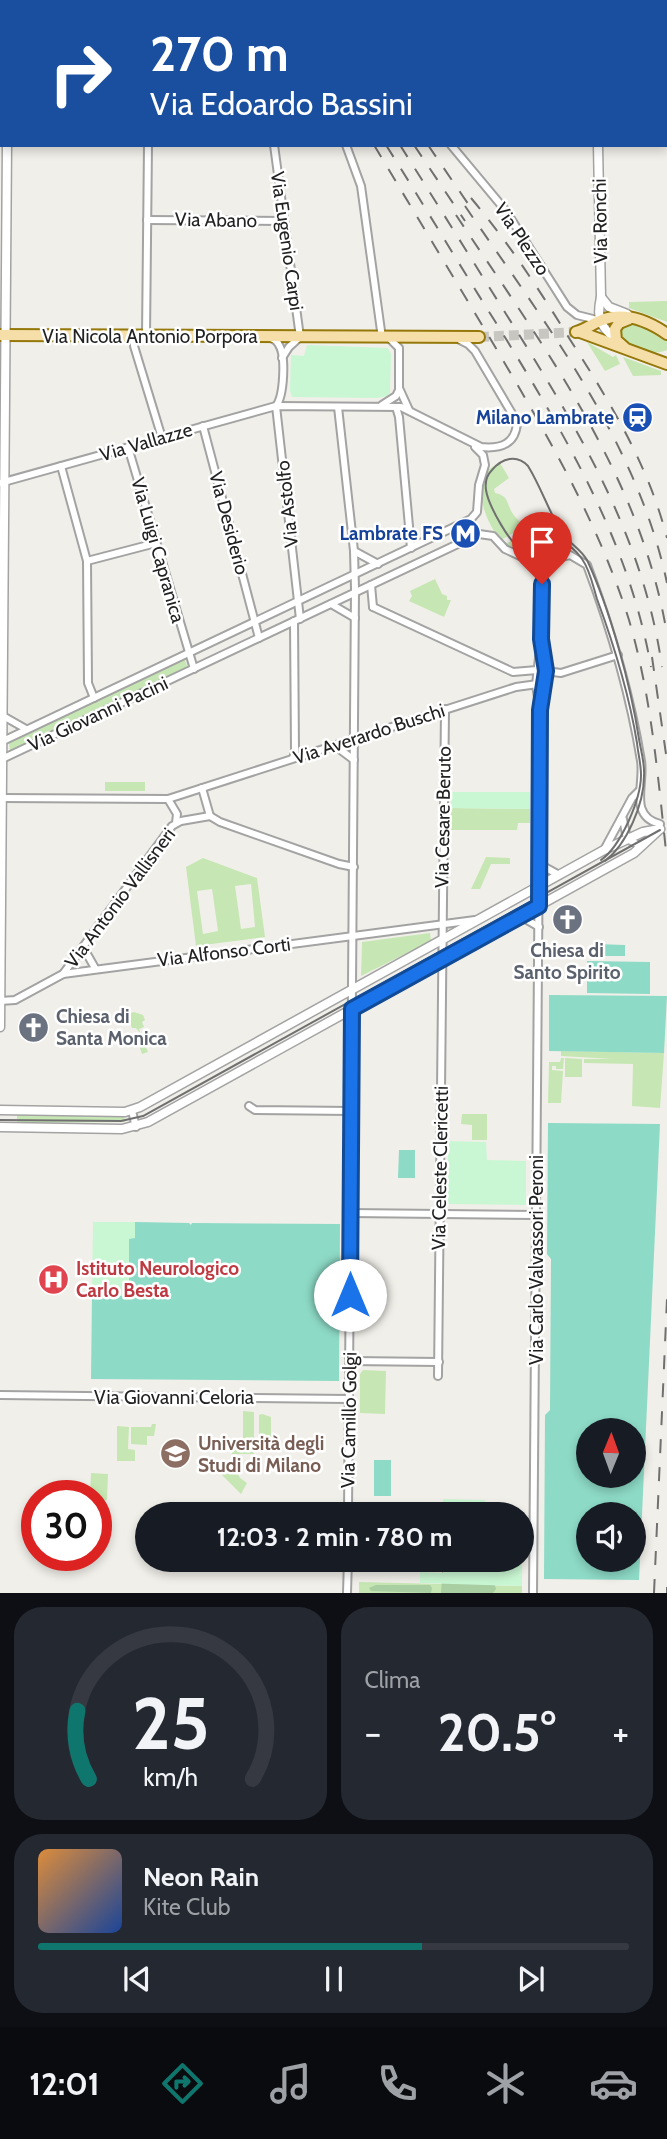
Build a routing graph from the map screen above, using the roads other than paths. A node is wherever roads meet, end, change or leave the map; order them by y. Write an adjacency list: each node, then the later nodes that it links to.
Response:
1 (7, 147): 13 (street)
2 (148, 147): 7 (street)
3 (274, 147): 8 (street, Via Eugenio Carpi)
4 (347, 147): 18 (street)
5 (454, 147): 10 (street, Via Plezzo)
6 (598, 147): 9 (street, Via Ronchi)
7 (147, 220): 8 (street, Via Abano); 14 (street)
8 (285, 221): 16 (street, Via Eugenio Carpi)
9 (601, 297): 10 (street, Via Ronchi); 11 (street)
10 (599, 321): 11 (main road); 21 (street); 24 (main road)
11 (642, 321): 12 (main road); 21 (main road)
12 (667, 334)
13 (3, 335): 14 (main road, Via Nicola Antonio Porpora); 40 (street)
14 (140, 336): 15 (main road, Via Nicola Antonio Porpora); 37 (street)
15 (268, 337): 16 (main road, Via Nicola Antonio Porpora); 25 (street)
16 (300, 337): 18 (main road, Via Nicola Antonio Porpora); 25 (street)
17 (479, 337): 20 (main road)
18 (385, 338): 19 (main road); 22 (street)
19 (414, 338): 20 (main road); 22 (street)
20 (455, 338): 36 (street)
21 (616, 340): 24 (main road)
22 (400, 354): 27 (street)
23 (667, 355): 24 (main road)
24 (639, 356): 26 (main road)
25 (282, 358): 28 (street)
26 (667, 364)
27 (399, 388): 32 (street); 34 (street)
28 (282, 394): 29 (street); 30 (street)
29 (276, 406): 30 (street, Via Vallazze); 35 (street, Via Vallazze); 54 (street, Via Astolfo)
30 (294, 406): 31 (street, Via Vallazze)
31 (338, 407): 32 (street, Via Vallazze); 45 (street)
32 (379, 407): 33 (street, Via Vallazze)
33 (397, 410): 34 (street, Via Vallazze); 44 (street)
34 (409, 410): 36 (street, Via Vallazze)
35 (203, 426): 37 (street, Via Vallazze); 57 (street, Via Desiderio)
36 (458, 437): 41 (street, Via Giovanni Pacini)
37 (162, 438): 38 (street, Via Vallazze)
38 (128, 447): 39 (street, Via Vallazze); 43 (street, Via Luigi Capranica)
39 (61, 466): 40 (street, Via Vallazze); 47 (street)
40 (2, 483): 73 (street)
41 (461, 524): 42 (street); 44 (street, Via Giovanni Pacini)
42 (468, 539): 49 (street, Via Giovanni Pacini); 51 (street, Via Giovanni Pacini)
43 (156, 543): 47 (street); 61 (street, Via Luigi Capranica)
44 (411, 548): 46 (street, Via Giovanni Pacini)
45 (354, 551): 48 (street); 50 (street)
46 (386, 560): 48 (street, Via Giovanni Pacini); 49 (street)
47 (87, 561): 70 (street)
48 (377, 564): 50 (street, Via Giovanni Pacini)
49 (393, 574): 52 (street, Via Giovanni Pacini)
50 (355, 575): 53 (street); 54 (street, Via Giovanni Pacini)
51 (542, 580): 60 (street, Via Carlo Valvassori Peroni); 62 (street)
52 (371, 586): 53 (street, Via Giovanni Pacini); 56 (street)
53 (355, 593): 55 (street, Via Giovanni Pacini); 56 (street)
54 (298, 601): 57 (street, Via Giovanni Pacini); 58 (street)
55 (331, 604): 56 (street); 58 (street, Via Giovanni Pacini)
56 (362, 611): 64 (street); 75 (street, Via Camillo Golgi)
57 (255, 620): 59 (street); 61 (street, Via Giovanni Pacini)
58 (297, 620): 59 (street, Via Giovanni Pacini); 78 (street)
59 (259, 638): 63 (street, Via Giovanni Pacini)
60 (541, 639): 65 (street, Via Carlo Valvassori Peroni); 66 (street, Via Carlo Valvassori Peroni)
61 (188, 653): 63 (street); 70 (street, Via Giovanni Pacini)
62 (618, 655): 66 (street); 82 (street)
63 (194, 669): 79 (street, Via Giovanni Pacini)
64 (506, 670): 65 (street); 69 (street)
65 (537, 670): 66 (street); 68 (street, Via Carlo Valvassori Peroni)
66 (546, 671): 67 (street, Via Carlo Valvassori Peroni)
67 (545, 683): 68 (street); 72 (street, Via Carlo Valvassori Peroni)
68 (536, 685): 69 (street, Via Averardo Buschi); 72 (street, Via Carlo Valvassori Peroni)
69 (508, 689): 71 (street, Via Averardo Buschi)
70 (94, 698): 74 (street, Via Giovanni Pacini)
71 (445, 709): 75 (street, Via Averardo Buschi); 100 (street, Via Cesare Beruto)
72 (540, 710): 92 (street, Via Carlo Valvassori Peroni)
73 (3, 716): 74 (street); 76 (street)
74 (26, 729): 76 (street, Via Giovanni Pacini)
75 (355, 738): 77 (street, Via Averardo Buschi); 80 (street, Via Camillo Golgi)
76 (1, 741): 79 (street, Via Giovanni Pacini)
77 (334, 745): 78 (street, Via Averardo Buschi); 80 (street)
78 (293, 758): 81 (street, Via Averardo Buschi)
79 (1, 760): 83 (street)
80 (354, 760): 93 (street, Via Camillo Golgi)
81 (202, 788): 84 (street, Via Averardo Buschi); 86 (street)
82 (640, 790): 85 (street); 88 (street)
83 (1, 791): 84 (street, Via Averardo Buschi); 98 (street)
84 (168, 799): 87 (street)
85 (624, 814): 89 (street); 91 (street)
86 (210, 816): 87 (street); 93 (street)
87 (176, 823): 104 (street, Via Antonio Vallisneri)
88 (660, 824)
89 (627, 839): 90 (street); 90 (street); 91 (street)
90 (641, 846): 96 (street)
91 (604, 850): 94 (street)
92 (539, 864): 94 (street); 95 (street, Via Carlo Valvassori Peroni)
93 (354, 867): 102 (street, Via Camillo Golgi)
94 (559, 875): 95 (street)
95 (539, 886): 96 (street, Via Carlo Valvassori Peroni); 99 (street)
96 (539, 906): 97 (street); 101 (street, Via Carlo Valvassori Peroni)
97 (520, 916): 101 (street); 105 (street)
98 (0, 918): 109 (street)
99 (479, 919): 100 (street, Via Alfonso Corti); 103 (street)
100 (442, 924): 102 (street, Via Alfonso Corti); 103 (street, Via Cesare Beruto)
101 (539, 927): 122 (street, Via Carlo Valvassori Peroni)
102 (353, 935): 106 (street, Via Alfonso Corti); 108 (street, Via Camillo Golgi)
103 (442, 940): 105 (street, Via Celeste Clericetti); 108 (street)
104 (83, 947): 106 (street); 107 (street, Via Antonio Vallisneri)
105 (442, 959): 110 (street); 121 (street, Via Celeste Clericetti)
106 (95, 968): 107 (street, Via Alfonso Corti)
107 (63, 974): 109 (street, Via Alfonso Corti)
108 (353, 989): 110 (street, Via Camillo Golgi); 112 (street)
109 (0, 1001): 111 (street)
110 (352, 1009): 113 (street); 117 (street, Via Camillo Golgi)
111 (0, 1027)
112 (195, 1077): 113 (street); 116 (street)
113 (202, 1093): 119 (street)
114 (249, 1106): 117 (street)
115 (0, 1110): 116 (street)
116 (132, 1111): 119 (street)
117 (352, 1111): 120 (street, Via Camillo Golgi)
118 (0, 1127): 119 (street)
119 (136, 1127)
120 (351, 1213): 121 (street); 123 (street, Via Camillo Golgi)
121 (440, 1215): 122 (street); 124 (street, Via Celeste Clericetti)
122 (536, 1216): 131 (street, Via Carlo Valvassori Peroni)
123 (350, 1361): 124 (street); 127 (street, Via Camillo Golgi)
124 (439, 1362): 125 (street, Via Celeste Clericetti)
125 (438, 1376)
126 (0, 1395): 127 (street, Via Giovanni Celoria)
127 (349, 1399): 128 (street, Via Camillo Golgi)
128 (348, 1502)
129 (348, 1572): 130 (street)
130 (347, 1593)
131 (533, 1593)

